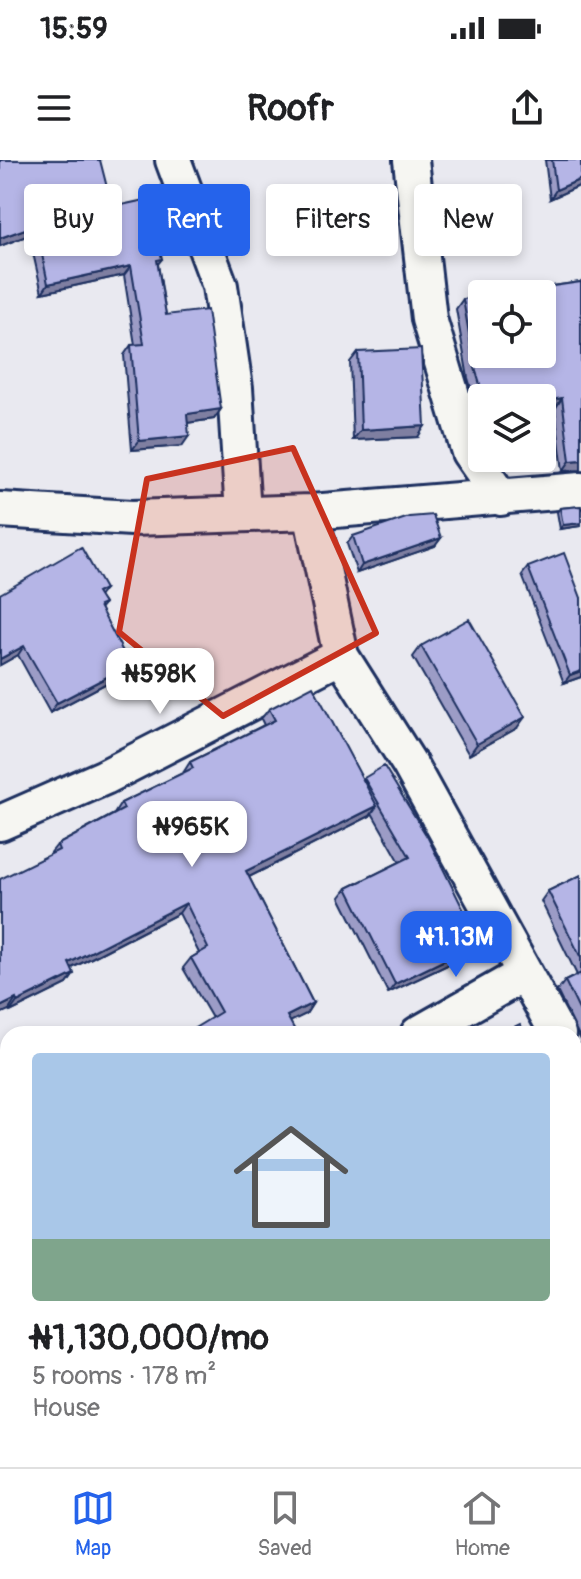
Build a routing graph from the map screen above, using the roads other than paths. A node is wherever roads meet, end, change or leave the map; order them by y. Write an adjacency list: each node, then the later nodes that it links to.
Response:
1 (173, 160): 7 (street)
2 (411, 160): 4 (street)
3 (581, 490): 4 (street)
4 (501, 498): 6 (street)
5 (0, 510): 7 (street)
6 (311, 512): 7 (street); 8 (street)
7 (243, 514)
8 (341, 656): 9 (street); 10 (street)
9 (0, 823)
10 (524, 974): 11 (street); 12 (street)
11 (432, 1026)
12 (553, 1026)

